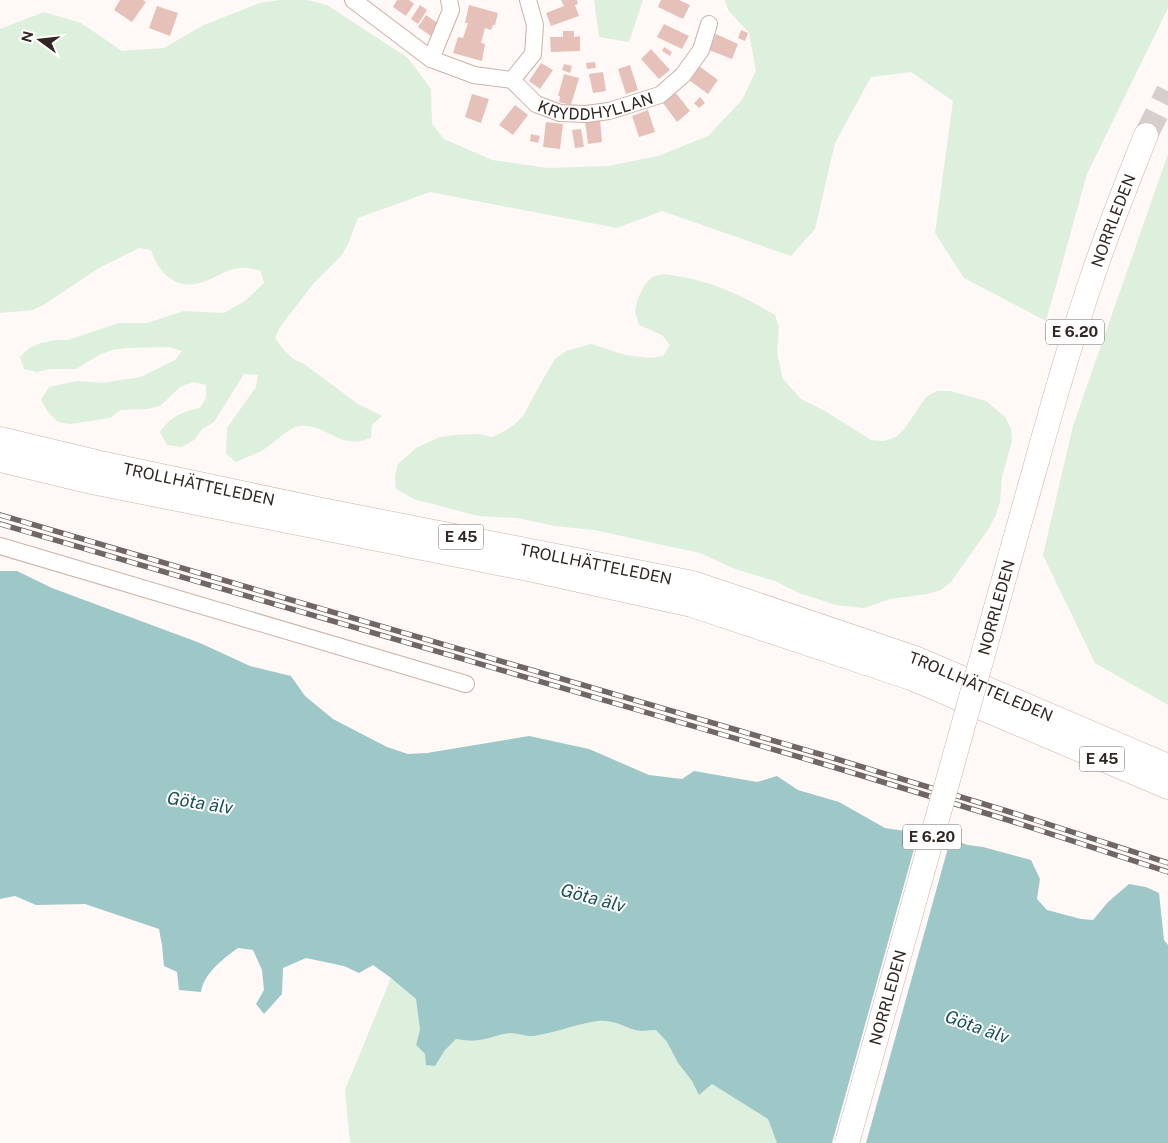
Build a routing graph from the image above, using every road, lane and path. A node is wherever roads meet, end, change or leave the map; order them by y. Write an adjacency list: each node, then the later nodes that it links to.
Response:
1 (354, 0): 5 (street)
2 (448, 0): 5 (street)
3 (528, 0): 6 (street)
4 (709, 24): 6 (street, KRYDDHYLLAN)
5 (431, 59): 6 (street)
6 (512, 80)
7 (1146, 135): 14 (highway, NORRLEDEN / E 6.20, bridge)
8 (0, 439): 12 (highway, TROLLHÄTTELEDEN / E 45)
9 (0, 460): 13 (highway, TROLLHÄTTELEDEN / E 45)
10 (0, 546): 11 (street)
11 (466, 684)
12 (1168, 766)
13 (1168, 787)
14 (847, 1143)

